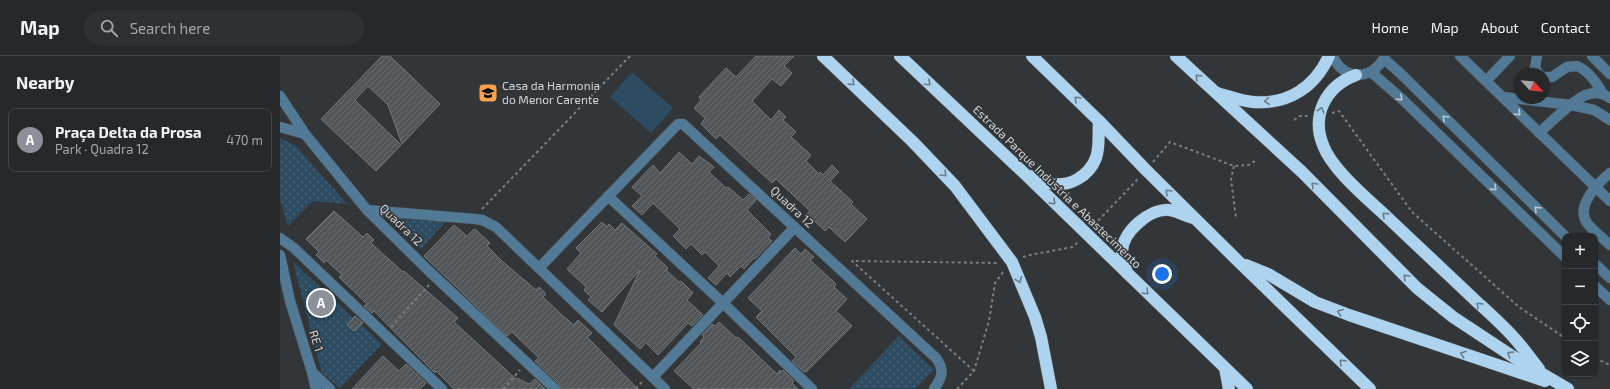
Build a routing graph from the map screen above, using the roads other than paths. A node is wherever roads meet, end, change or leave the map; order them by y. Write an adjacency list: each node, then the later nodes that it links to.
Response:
1 (824, 56): 64 (highway, one-way to 64)
2 (900, 56): 31 (highway, Estrada Parque Indústria e Abastecimento, one-way to 31)
3 (1032, 56): 25 (highway, one-way to 3)
4 (1176, 56): 18 (highway, one-way to 4)
5 (1329, 56): 18 (highway, one-way to 18)
6 (1333, 56): 15 (street)
7 (1460, 56): 17 (street)
8 (1510, 56): 17 (street)
9 (1537, 56): 12 (street)
10 (1592, 56): 14 (street)
11 (1384, 58): 13 (street); 38 (street, one-way to 11)
12 (1535, 68)
13 (1371, 72): 15 (street); 41 (street, one-way to 41)
14 (1610, 74)
15 (1356, 75): 55 (highway, one-way to 15)
16 (1550, 77): 20 (street)
17 (1486, 81): 21 (street)
18 (1214, 92): 55 (highway, one-way to 18)
19 (280, 96): 26 (street)
20 (1606, 96): 22 (street)
21 (1503, 97): 22 (street); 28 (street, one-way to 28)
22 (1571, 105): 24 (street); 28 (street)
23 (280, 108): 26 (street)
24 (1610, 120)
25 (1099, 121): 31 (highway); 36 (highway, one-way to 25)
26 (297, 122): 29 (street)
27 (280, 127): 29 (street)
28 (1539, 133): 32 (street)
29 (305, 134): 35 (street)
30 (1610, 173): 32 (street)
31 (1025, 174): 46 (highway, Estrada Parque Indústria e Abastecimento, one-way to 46)
32 (1595, 187): 34 (street); 40 (street)
33 (608, 196): 37 (street, Quadra 12); 45 (street, Quadra 12); 52 (street)
34 (1610, 201)
35 (367, 210): 45 (street, Quadra 12); 60 (street, Quadra 12)
36 (1196, 219): 43 (highway); 46 (highway)
37 (794, 228): 52 (street); 63 (street, Quadra 12)
38 (1562, 233)
39 (280, 238): 59 (street)
40 (1610, 245)
41 (1562, 253)
42 (280, 255): 51 (street, RE 1)
43 (1240, 262): 67 (highway, one-way to 43); 68 (highway, one-way to 43)
44 (1598, 267): 47 (street)
45 (539, 268): 56 (street, Quadra 12)
46 (1128, 274): 53 (highway, Estrada Parque Indústria e Abastecimento, one-way to 53)
47 (1610, 278)
48 (1598, 289): 50 (street)
49 (280, 291): 51 (street)
50 (1610, 300)
51 (290, 301): 54 (street, RE 1)
52 (723, 303): 56 (street); 62 (street)
53 (1225, 368): 65 (highway); 66 (highway, Estrada Parque Indústria e Abastecimento)
54 (312, 372): 57 (street, RE 1); 58 (street)
55 (1543, 374): 68 (highway)
56 (652, 377): 61 (street, Quadra 12)
57 (316, 389)
58 (330, 389)
59 (442, 389)
60 (555, 389)
61 (665, 389)
62 (812, 389)
63 (934, 389)
64 (1051, 389)
65 (1230, 389)
66 (1247, 389)
67 (1370, 389)
68 (1567, 389)

